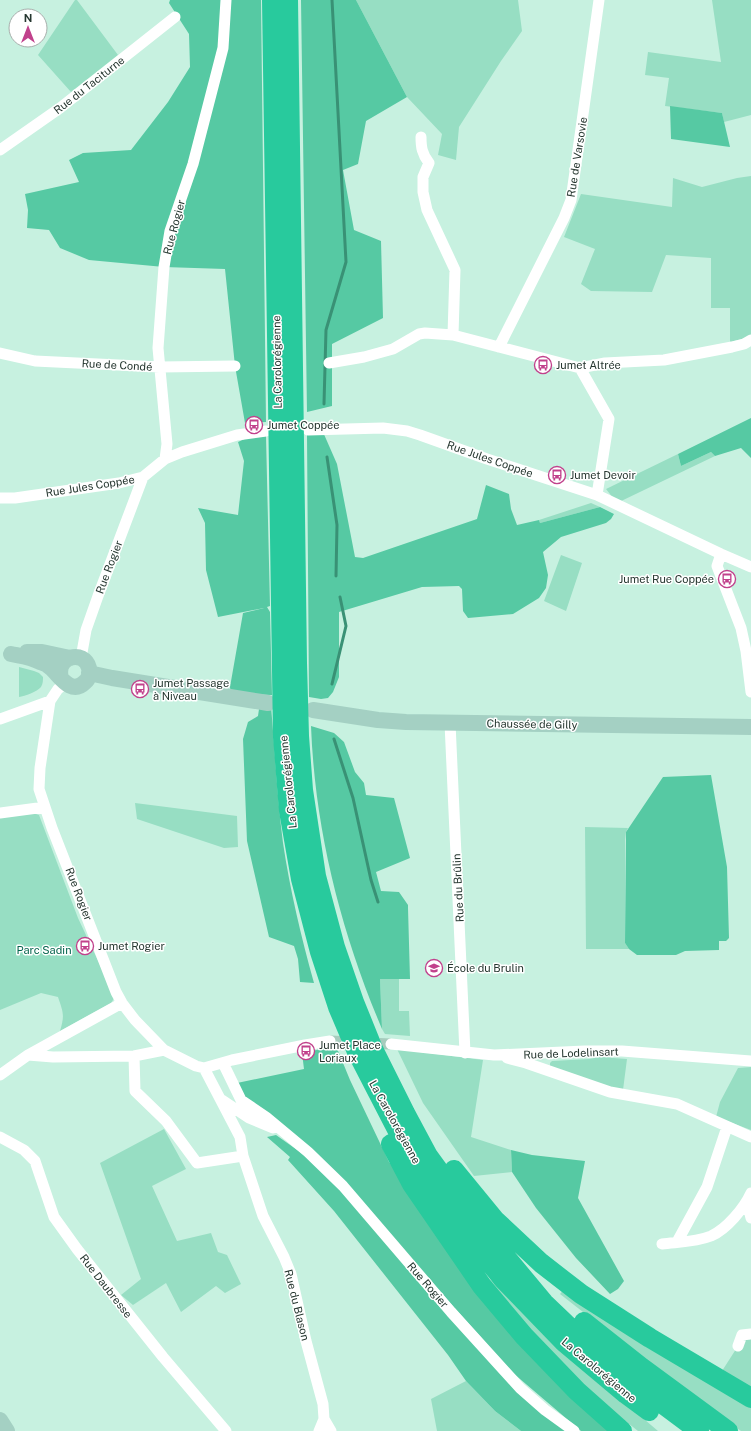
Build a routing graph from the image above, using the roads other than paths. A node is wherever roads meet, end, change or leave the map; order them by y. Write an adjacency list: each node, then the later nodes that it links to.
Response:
1 (226, 0): 14 (street, Rue Rogier)
2 (272, 0): 42 (highway, La Carolorégienne)
3 (288, 0): 48 (highway, La Carolorégienne)
4 (599, 0): 10 (street, Rue de Varsovie)
5 (175, 17): 7 (street, Rue du Taciturne)
6 (421, 137): 8 (street)
7 (0, 150)
8 (453, 335): 10 (street); 12 (street)
9 (751, 340): 15 (street)
10 (499, 347): 15 (street)
11 (0, 353): 14 (street, Rue de Condé)
12 (329, 363)
13 (235, 366): 14 (street, Rue de Condé)
14 (160, 367): 18 (street, Rue Rogier)
15 (580, 368): 20 (street)
16 (308, 430): 20 (street, Rue Jules Coppée)
17 (266, 431): 18 (street, Rue Jules Coppée)
18 (165, 459): 19 (street, Rue Jules Coppée)
19 (143, 477): 21 (street, Rue Jules Coppée); 25 (street, Rue Rogier)
20 (597, 495): 22 (street, Rue Jules Coppée)
21 (0, 498)
22 (721, 554): 23 (street, Rue Jules Coppée); 28 (street)
23 (751, 567)
24 (6, 654): 25 (street); 27 (street)
25 (76, 658): 26 (street); 27 (street)
26 (89, 673): 27 (street); 30 (street)
27 (63, 681): 29 (street)
28 (751, 692)
29 (50, 701): 32 (street); 35 (street, Rue Rogier)
30 (268, 703)
31 (313, 710): 33 (street, Chaussée de Gilly)
32 (0, 719)
33 (450, 723): 34 (street, Chaussée de Gilly); 41 (street, Rue du Brûlin)
34 (751, 727)
35 (45, 807): 36 (street); 37 (street, Rue Rogier)
36 (0, 813)
37 (122, 1003): 40 (street, Rue Rogier); 43 (street)
38 (330, 1042): 47 (street)
39 (391, 1044): 41 (street, Rue de Lodelinsart)
40 (164, 1050): 45 (street); 49 (street, Rue Rogier)
41 (465, 1053): 44 (street, Rue de Lodelinsart)
42 (358, 1054): 75 (highway); 76 (highway, La Carolorégienne)
43 (28, 1055): 45 (street); 50 (street)
44 (494, 1055): 46 (street, Rue de Lodelinsart); 54 (street)
45 (134, 1056): 59 (street)
46 (751, 1061)
47 (223, 1063): 49 (street); 52 (street)
48 (381, 1065): 64 (highway, La Carolorégienne); 67 (highway)
49 (204, 1068): 51 (street, Rue du Blason)
50 (0, 1075)
51 (221, 1099): 53 (street); 57 (street, Rue du Blason)
52 (250, 1106): 53 (street); 55 (street)
53 (249, 1118): 55 (street); 57 (street)
54 (727, 1127): 58 (street); 62 (street)
55 (286, 1134): 74 (street, Rue Rogier)
56 (0, 1137): 71 (street, Rue Daubresse)
57 (240, 1137): 59 (street, Rue du Blason)
58 (751, 1138)
59 (243, 1156): 68 (street, Rue du Blason)
60 (749, 1198): 61 (street); 62 (street)
61 (751, 1218)
62 (677, 1242): 63 (street)
63 (662, 1244)
64 (527, 1282): 77 (highway, La Carolorégienne); 78 (highway, La Carolorégienne)
65 (751, 1334): 66 (street)
66 (738, 1346)
67 (751, 1398)
68 (324, 1419): 72 (street, Rue du Blason); 73 (street)
69 (0, 1420): 70 (street)
70 (7, 1431)
71 (226, 1431)
72 (319, 1431)
73 (331, 1431)
74 (574, 1431)
75 (622, 1431)
76 (676, 1431)
77 (699, 1431)
78 (728, 1431)

